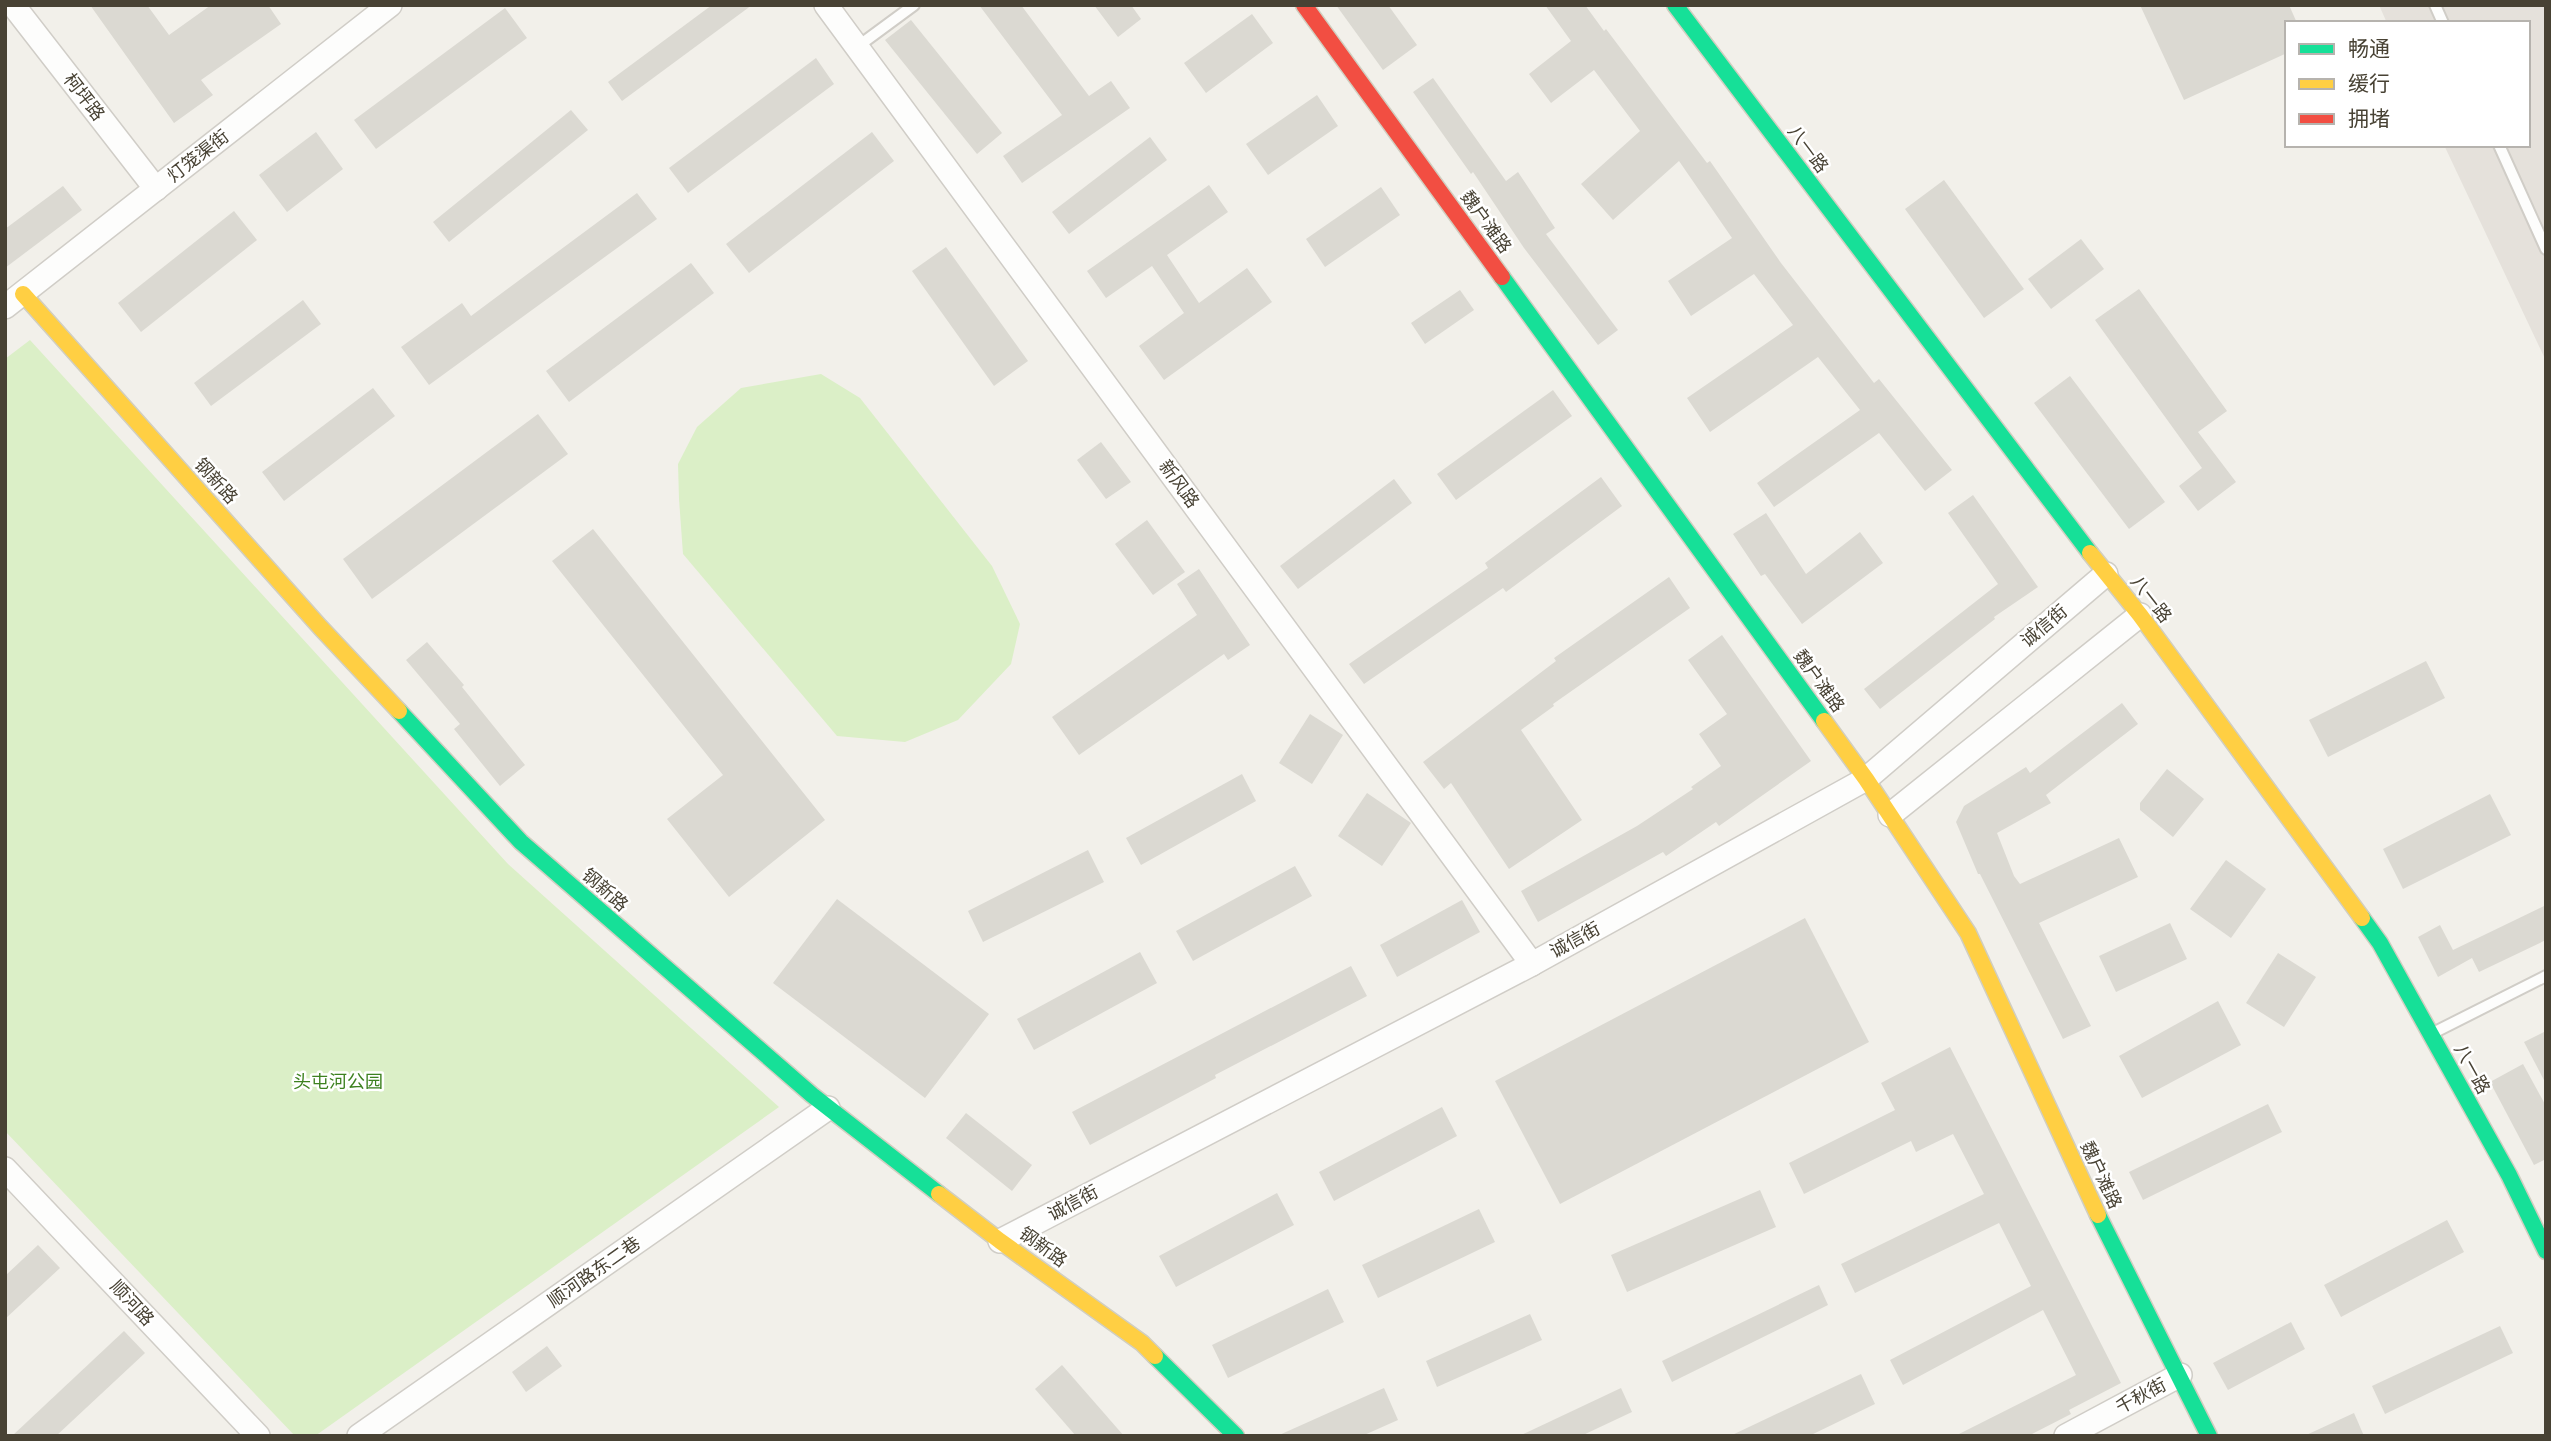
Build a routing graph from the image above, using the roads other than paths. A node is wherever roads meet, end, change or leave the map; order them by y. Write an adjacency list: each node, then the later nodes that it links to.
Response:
1 (13, 5): 11 (street, 柯坪路)
2 (390, 5): 11 (street, 灯笼渠街)
3 (826, 5): 9 (street, 新风路)
4 (914, 5): 9 (lane)
5 (1304, 5): 16 (street, 魏户滩路)
6 (1675, 5): 14 (street, 八一路)
7 (2435, 5): 8 (lane)
8 (2442, 21)
9 (857, 47): 18 (street, 新风路)
10 (2500, 147): 12 (lane)
11 (156, 189): 13 (street, 灯笼渠街)
12 (2546, 249)
13 (14, 300): 21 (street, 钢新路)
14 (2106, 574): 15 (street, 八一路); 16 (street, 诚信街)
15 (2140, 615): 17 (street); 20 (street, 八一路)
16 (1866, 779): 17 (street, 魏户滩路); 18 (street, 诚信街)
17 (1890, 815): 25 (street, 魏户滩路)
18 (1532, 964): 23 (street, 诚信街)
19 (2546, 976): 20 (lane)
20 (2431, 1034): 24 (street, 八一路)
21 (828, 1108): 23 (street, 钢新路); 27 (street, 顺河路东二巷)
22 (5, 1170): 26 (street, 顺河路)
23 (1000, 1241): 28 (street, 钢新路)
24 (2546, 1251)
25 (2180, 1375): 29 (street, 千秋街); 30 (street, 魏户滩路)
26 (258, 1436)
27 (359, 1436)
28 (1236, 1436)
29 (2066, 1436)
30 (2209, 1436)

